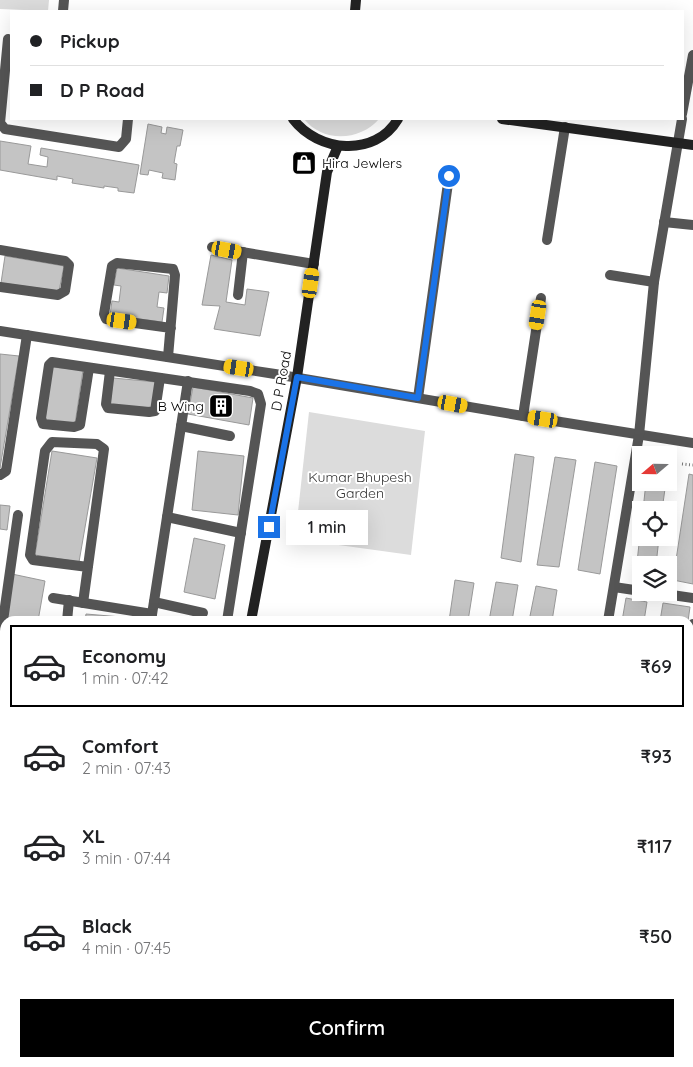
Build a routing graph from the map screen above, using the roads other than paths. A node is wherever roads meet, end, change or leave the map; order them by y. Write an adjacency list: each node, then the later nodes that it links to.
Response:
1 (6, 39): 3 (street)
2 (693, 55): 4 (street)
3 (2, 71): 5 (street)
4 (684, 103)
5 (128, 120)
6 (294, 120): 13 (street)
7 (397, 120): 13 (street)
8 (510, 120): 10 (street)
9 (682, 120): 11 (street)
10 (566, 127): 11 (street); 17 (street)
11 (677, 143): 12 (street); 15 (street)
12 (693, 145)
13 (338, 146): 21 (street, D P Road)
14 (449, 176): 36 (street)
15 (664, 222): 16 (street); 23 (street)
16 (693, 225)
17 (547, 240)
18 (212, 247): 20 (street)
19 (0, 250): 24 (street)
20 (243, 252): 21 (street); 25 (street)
21 (314, 264): 33 (street, D P Road)
22 (610, 275): 23 (street)
23 (654, 282): 39 (street)
24 (0, 287)
25 (238, 295)
26 (541, 298): 37 (street)
27 (171, 328): 27 (street); 30 (street)
28 (0, 331): 29 (street)
29 (27, 335): 30 (street); 42 (street)
30 (168, 357): 33 (street)
31 (89, 368): 31 (street); 32 (street)
32 (110, 370): 34 (street); 34 (street)
33 (297, 377): 36 (street); 61 (street, D P Road)
34 (160, 378): 35 (street)
35 (188, 381): 38 (street); 45 (street)
36 (418, 398): 37 (street)
37 (523, 416): 39 (street)
38 (181, 426): 40 (street); 44 (street)
39 (639, 435): 41 (street); 47 (street)
40 (230, 436)
41 (693, 443)
42 (0, 476)
43 (18, 515): 56 (street)
44 (167, 517): 45 (street); 53 (street)
45 (241, 533): 60 (street)
46 (88, 567): 46 (street); 54 (street)
47 (614, 587): 48 (street); 62 (street)
48 (632, 590)
49 (677, 596): 51 (street)
50 (53, 598): 52 (street)
51 (693, 598)
52 (69, 600): 54 (street); 57 (street)
53 (154, 602): 55 (street); 59 (street)
54 (83, 603): 58 (street)
55 (203, 613)
56 (4, 616)
57 (67, 616)
58 (143, 616)
59 (152, 616)
60 (228, 616)
61 (252, 616)
62 (609, 616)

